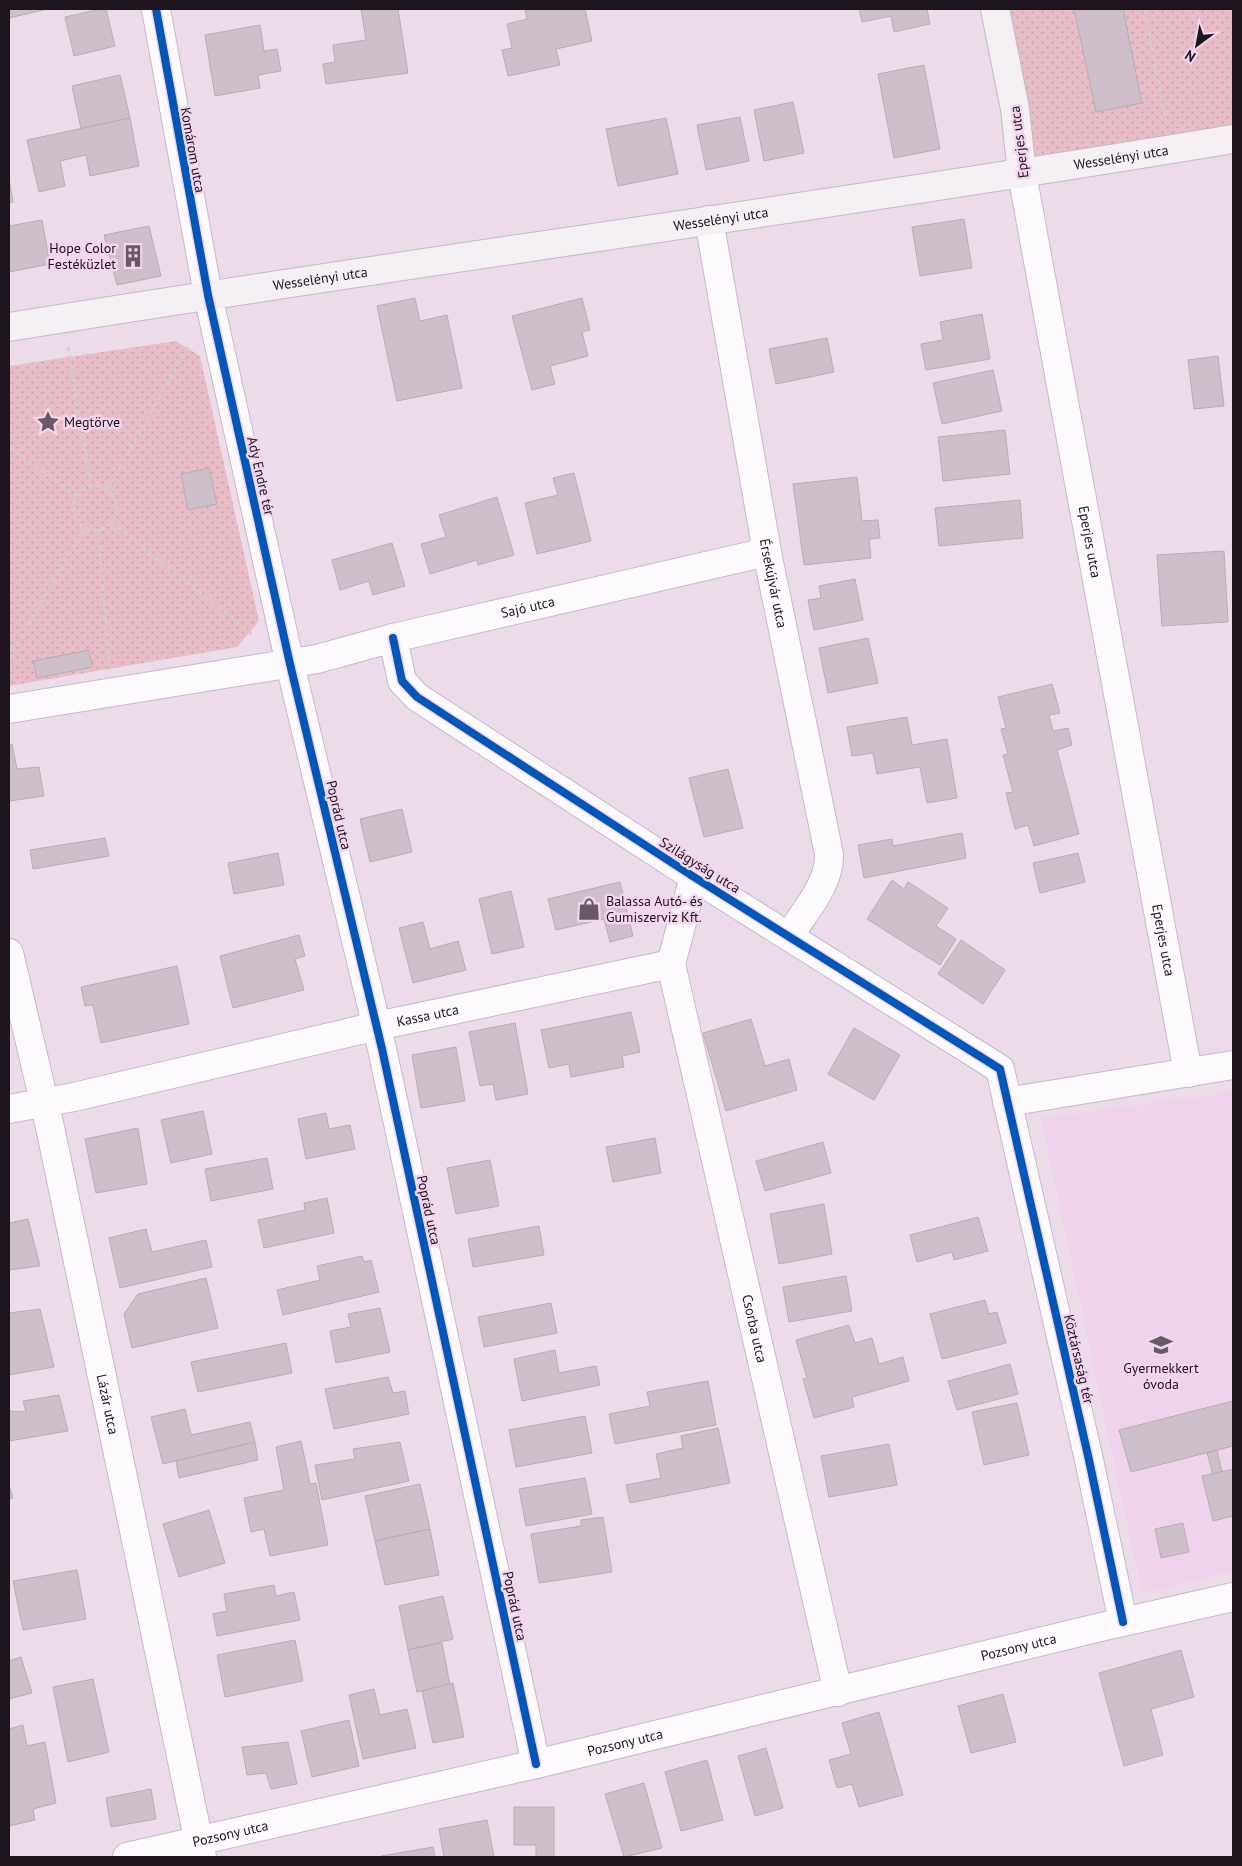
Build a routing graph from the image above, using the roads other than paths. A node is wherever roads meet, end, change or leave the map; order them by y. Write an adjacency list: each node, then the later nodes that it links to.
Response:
1 (995, 9): 4 (street, Eperjes utca)
2 (160, 10): 6 (street, Komárom utca)
3 (1233, 139): 4 (street, Wesselényi utca)
4 (1022, 174): 5 (street, Wesselényi utca); 18 (street, Eperjes utca)
5 (709, 220): 6 (street, Wesselényi utca); 8 (street, Érsekújvár utca)
6 (208, 295): 7 (street); 10 (street, Ady Endre tér)
7 (9, 327)
8 (767, 552): 9 (street, Sajó utca); 13 (street, Érsekújvár utca)
9 (393, 638): 10 (street, Sajó utca); 12 (street, Szilágyság utca)
10 (290, 664): 11 (street); 16 (street, Poprád utca)
11 (9, 709)
12 (694, 877): 13 (street, Szilágyság utca); 15 (street)
13 (789, 936): 20 (street, Szilágyság utca)
14 (9, 953): 19 (street, Lázár utca)
15 (671, 964): 16 (street, Kassa utca); 24 (street, Csorba utca)
16 (377, 1026): 19 (street, Kassa utca); 25 (street, Poprád utca)
17 (1233, 1065): 18 (street)
18 (1188, 1073): 20 (street)
19 (44, 1102): 21 (street, Kassa utca); 26 (street, Lázár utca)
20 (1007, 1102): 23 (street, Köztársaság tér)
21 (9, 1110)
22 (1233, 1597): 23 (street)
23 (1123, 1622): 24 (street, Pozsony utca)
24 (838, 1692): 25 (street, Pozsony utca)
25 (536, 1764): 26 (street, Pozsony utca)
26 (200, 1850): 27 (street, Pozsony utca)
27 (127, 1857)

